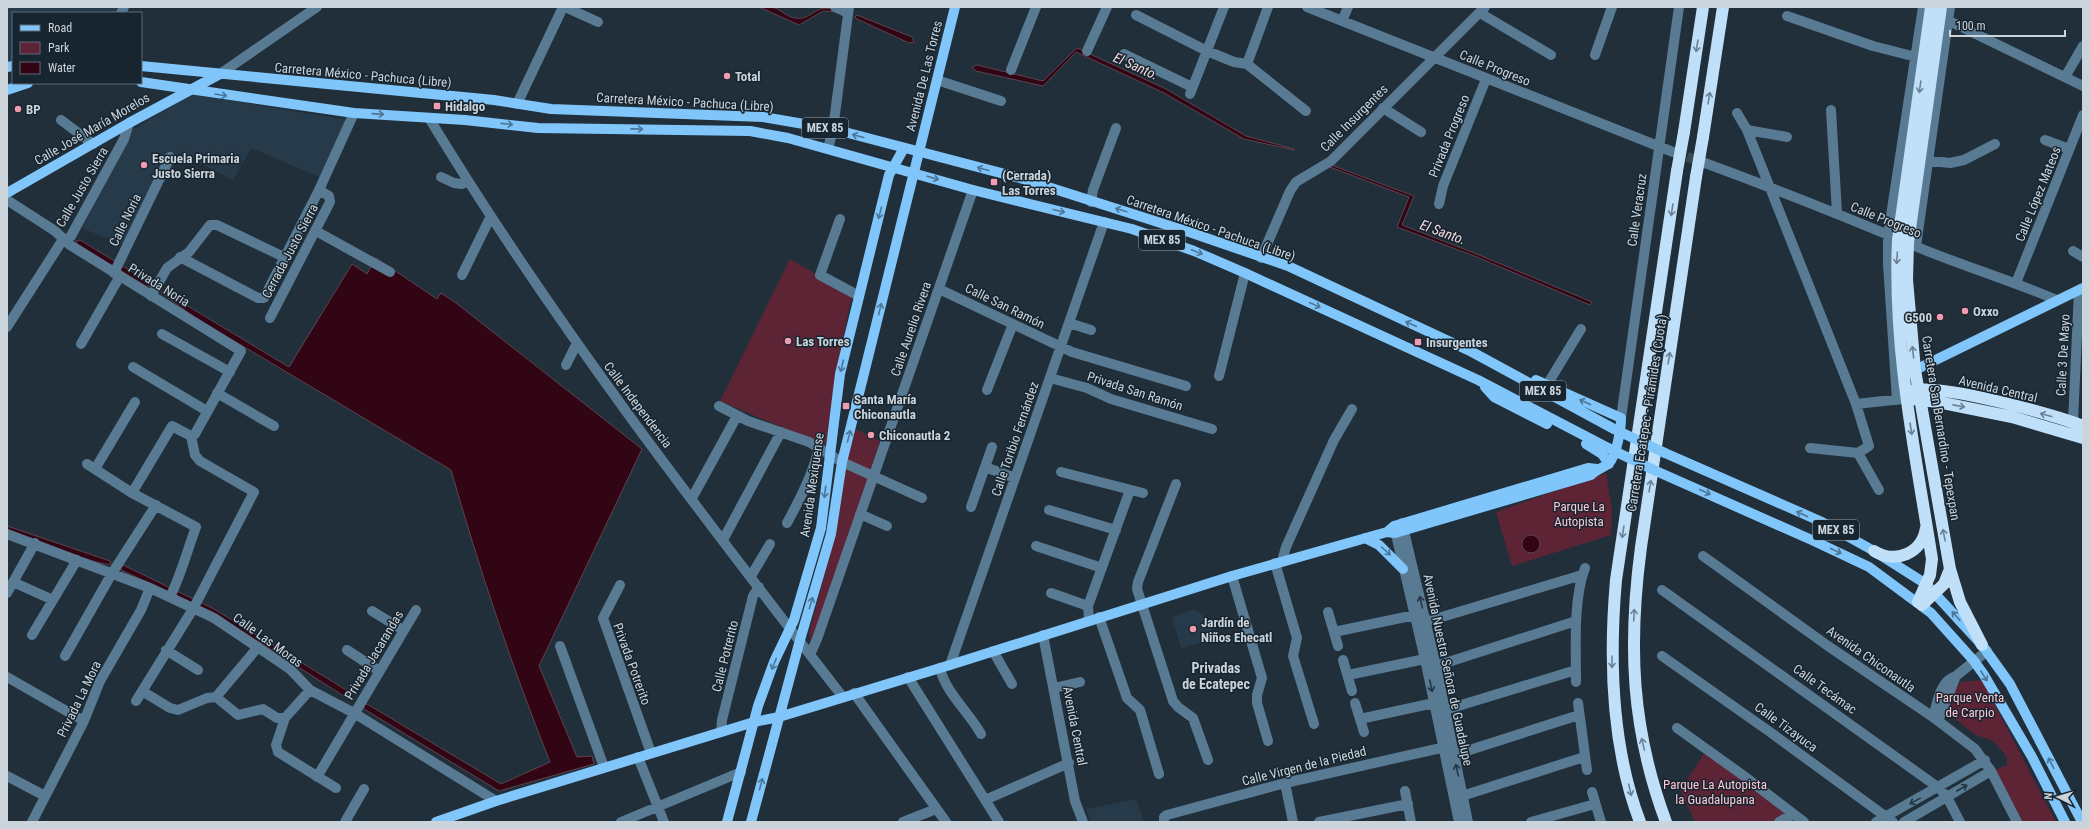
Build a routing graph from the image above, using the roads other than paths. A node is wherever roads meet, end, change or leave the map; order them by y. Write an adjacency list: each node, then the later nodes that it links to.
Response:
1 (317, 7): 36 (street)
2 (564, 7): 24 (street); 46 (street)
3 (835, 7): 18 (street)
4 (955, 7): 39 (main road, Avenida De Las Torres)
5 (1036, 7): 35 (street)
6 (1107, 7): 27 (street)
7 (1224, 7): 26 (street)
8 (1268, 7): 33 (street)
9 (1308, 7): 23 (street, Calle Progreso)
10 (1348, 7): 23 (street)
11 (1612, 7): 30 (street)
12 (1679, 7): 64 (street, Calle Veracruz)
13 (1703, 7): 314 (highway, Carretera Ecatepec - Pirámides (Cuota), one-way to 314, bridge)
14 (1723, 7): 315 (highway, Carretera Ecatepec - Pirámides (Cuota), one-way to 14, bridge)
15 (1923, 7): 32 (street)
16 (1931, 7): 32 (highway, Carretera San Bernardino - Tepexpan)
17 (1950, 7): 20 (street)
18 (849, 10): 57 (street)
19 (1482, 10): 29 (street); 31 (street, Calle Insurgentes)
20 (1943, 15): 37 (street); 71 (highway, Carretera San Bernardino - Tepexpan)
21 (1136, 16): 26 (street)
22 (1787, 16): 32 (street)
23 (1342, 20): 31 (street, Calle Progreso)
24 (598, 22)
25 (2083, 46): 37 (street)
26 (1207, 50): 28 (street); 33 (street)
27 (1087, 51)
28 (1124, 54)
29 (1551, 55)
30 (1595, 55)
31 (1434, 57): 38 (street, Calle Progreso); 47 (street, Calle Insurgentes)
32 (1919, 58): 90 (highway, Carretera San Bernardino - Tepexpan)
33 (1247, 64): 49 (street)
34 (142, 66): 36 (main road, Carretera México - Pachuca (Libre) / MEX 85)
35 (1011, 70)
36 (220, 74): 43 (main road, Calle José María Morelos); 46 (main road, Carretera México - Pachuca (Libre) / MEX 85)
37 (2065, 78): 42 (street)
38 (1486, 79): 64 (street, Calle Progreso); 83 (street, Privada Progreso)
39 (937, 80): 45 (street); 68 (main road, Avenida De Las Torres)
40 (142, 82): 43 (main road, Carretera México - Pachuca (Libre) / MEX 85)
41 (25, 84): 44 (main road)
42 (2083, 86)
43 (191, 89): 51 (main road, Carretera México - Pachuca (Libre) / MEX 85, one-way to 51); 55 (main road, Calle José María Morelos)
44 (7, 90)
45 (1000, 101)
46 (517, 104): 57 (main road, Carretera México - Pachuca (Libre) / MEX 85)
47 (1383, 108): 59 (street); 95 (street, Calle Insurgentes)
48 (1831, 110): 84 (street)
49 (1306, 111)
50 (1737, 112): 58 (street)
51 (354, 113): 53 (main road, Carretera México - Pachuca (Libre) / MEX 85, one-way to 53); 78 (street, Cerrada Justo Sierra)
52 (2083, 116): 67 (street, Calle López Mateos)
53 (429, 118): 66 (main road, Carretera México - Pachuca (Libre) / MEX 85, one-way to 66); 76 (street, Calle Independencia)
54 (61, 120): 62 (street)
55 (129, 123): 62 (main road, Calle José María Morelos); 89 (street, Calle Justo Sierra)
56 (1116, 128): 82 (street)
57 (833, 129): 65 (main road, Carretera México - Pachuca (Libre) / MEX 85, one-way to 57); 66 (street)
58 (1747, 130): 60 (street); 77 (street)
59 (1421, 132)
60 (1787, 137)
61 (2045, 140): 67 (street)
62 (93, 144): 80 (main road, Calle José María Morelos)
63 (1994, 144): 71 (street)
64 (1658, 147): 69 (street, Calle Progreso); 137 (street, Calle Veracruz)
65 (904, 148): 68 (main road, Carretera México - Pachuca (Libre) / MEX 85); 73 (main road, Avenida Mexiquense)
66 (828, 149): 73 (main road, Carretera México - Pachuca (Libre) / MEX 85)
67 (2069, 149): 100 (street, Calle López Mateos)
68 (919, 152): 74 (main road, Avenida Mexiquense); 82 (main road, Carretera México - Pachuca (Libre) / MEX 85, one-way to 68)
69 (1673, 152)
70 (170, 157): 98 (street, Calle Noria)
71 (1924, 160): 90 (highway, Carretera San Bernardino - Tepexpan)
72 (1705, 163): 77 (street, Calle Progreso)
73 (894, 167): 74 (main road, Carretera México - Pachuca (Libre) / MEX 85); 104 (main road, Avenida Mexiquense, one-way to 104)
74 (914, 172): 79 (main road, Carretera México - Pachuca (Libre) / MEX 85, one-way to 79); 149 (main road, Avenida Mexiquense, one-way to 74)
75 (441, 177): 76 (street)
76 (467, 181): 85 (street, Calle Independencia)
77 (1768, 186): 84 (street, Calle Progreso); 132 (street)
78 (319, 190): 88 (street, Cerrada Justo Sierra); 93 (street)
79 (973, 190): 87 (main road, Carretera México - Pachuca (Libre) / MEX 85, one-way to 87); 101 (street, Calle Aurelio Rivera)
80 (7, 193)
81 (7, 200): 89 (street, Privada Noria)
82 (1091, 202): 95 (main road, Carretera México - Pachuca (Libre) / MEX 85, one-way to 82)
83 (1439, 204)
84 (1837, 213): 90 (street, Calle Progreso)
85 (491, 216): 99 (street); 113 (street, Calle Independencia)
86 (840, 219): 104 (street)
87 (1104, 222): 97 (main road, Carretera México - Pachuca (Libre) / MEX 85, one-way to 97); 107 (street, Calle Toribio Fernández)
88 (316, 231): 96 (street); 106 (street, Cerrada Justo Sierra)
89 (64, 241): 98 (street, Privada Noria); 109 (street, Calle Justo Sierra)
90 (1903, 241): 100 (street, Calle Progreso); 119 (highway, Carretera San Bernardino - Tepexpan, one-way to 90); 122 (highway, Carretera San Bernardino - Tepexpan, one-way to 122); 130 (street)
91 (2073, 251): 94 (street)
92 (180, 257): 93 (street); 93 (street); 103 (street)
93 (284, 257)
94 (2083, 257)
95 (1261, 258): 116 (main road, Carretera México - Pachuca (Libre) / MEX 85, one-way to 95)
96 (390, 272)
97 (1245, 273): 121 (street); 124 (main road, Carretera México - Pachuca (Libre) / MEX 85, one-way to 124)
98 (117, 274): 103 (street, Privada Noria); 114 (street, Calle Noria)
99 (462, 275)
100 (2016, 283): 105 (street, Calle Progreso)
101 (939, 289): 108 (street, Calle San Ramón); 153 (street, Calle Aurelio Rivera)
102 (2081, 289): 105 (main road); 138 (street, Calle 3 De Mayo)
103 (151, 296): 120 (street, Privada Noria)
104 (859, 296): 148 (main road, Avenida Mexiquense, one-way to 148)
105 (2057, 300): 119 (main road)
106 (270, 318)
107 (1069, 323): 111 (street); 115 (street, Calle Toribio Fernández)
108 (1013, 324): 115 (street, Calle San Ramón); 127 (street)
109 (7, 326)
110 (1581, 329): 125 (street)
111 (1091, 330)
112 (162, 334): 120 (street)
113 (577, 343): 117 (street); 160 (street, Calle Independencia)
114 (81, 344)
115 (1060, 347): 123 (street, Calle Toribio Fernández); 126 (street, Calle San Ramón)
116 (1472, 352): 125 (main road); 177 (main road, Carretera México - Pachuca (Libre) / MEX 85, one-way to 116, bridge)
117 (566, 365)
118 (133, 366): 135 (street)
119 (1915, 370): 122 (main road); 129 (highway, Carretera San Bernardino - Tepexpan)
120 (230, 372): 128 (street)
121 (1219, 376)
122 (1902, 376): 130 (highway, Carretera San Bernardino - Tepexpan)
123 (1050, 378): 140 (street, Privada San Ramón); 154 (street, Calle Toribio Fernández)
124 (1478, 380): 150 (main road); 198 (main road, Carretera México - Pachuca (Libre) / MEX 85, one-way to 198, bridge)
125 (1547, 385): 137 (main road, one-way to 125)
126 (1186, 386)
127 (987, 390)
128 (216, 393): 135 (street); 139 (street)
129 (1919, 394): 130 (highway, Avenida Central); 138 (highway, Avenida Central, one-way to 129); 143 (highway, Avenida Central, one-way to 143); 181 (highway, Carretera San Bernardino - Tepexpan, one-way to 129)
130 (1899, 398): 132 (street); 167 (highway, Carretera San Bernardino - Tepexpan, one-way to 167)
131 (135, 402): 158 (street)
132 (1856, 404): 147 (street)
133 (718, 406): 136 (street)
134 (1352, 409): 180 (street)
135 (207, 411): 142 (street)
136 (737, 416): 141 (street); 160 (street)
137 (1621, 418): 150 (main road)
138 (2078, 424)
139 (274, 426)
140 (1212, 429)
141 (781, 432): 144 (street); 173 (street)
142 (191, 436): 158 (street); 200 (street)
143 (2083, 438)
144 (819, 447): 148 (street); 166 (street)
145 (992, 447): 151 (street)
146 (1810, 448): 147 (street)
147 (1858, 453): 157 (street)
148 (830, 454): 149 (street); 208 (main road, Avenida Mexiquense, one-way to 208)
149 (842, 462): 153 (street); 213 (main road, Avenida Mexiquense, one-way to 149)
150 (1609, 464): 169 (main road)
151 (985, 467): 154 (street); 163 (street)
152 (1061, 472): 156 (street)
153 (873, 476): 161 (street); 165 (street, Calle Aurelio Rivera)
154 (1015, 478): 227 (street, Calle Toribio Fernández)
155 (1175, 484): 197 (street)
156 (1130, 490): 159 (street); 170 (street)
157 (1879, 490)
158 (132, 492): 162 (street)
159 (1142, 493)
160 (692, 498): 173 (street, Calle Independencia)
161 (922, 498)
162 (156, 505): 184 (street); 195 (street)
163 (971, 507)
164 (1049, 510): 170 (street)
165 (860, 514): 168 (street); 221 (street, Calle Aurelio Rivera)
166 (788, 524)
167 (1926, 525): 177 (highway); 191 (highway, Carretera San Bernardino - Tepexpan)
168 (887, 526)
169 (1396, 529): 172 (main road); 183 (street, Avenida Nuestra Señora de Guadalupe); 207 (street, Avenida Nuestra Señora de Guadalupe, one-way to 169)
170 (1116, 530): 182 (street)
171 (7, 534): 174 (street, Calle Las Moras)
172 (1365, 538): 180 (main road); 183 (main road, one-way to 183)
173 (723, 540): 185 (street, Calle Independencia)
174 (36, 543): 179 (street, Calle Las Moras); 187 (street)
175 (770, 544): 185 (street)
176 (1036, 546): 182 (street)
177 (1874, 551): 191 (main road, Carretera México - Pachuca (Libre) / MEX 85)
178 (1703, 556): 255 (street, Avenida Chiconautla)
179 (77, 560): 184 (street, Calle Las Moras); 196 (street)
180 (1278, 562): 186 (main road); 258 (street)
181 (1950, 564): 191 (highway, Carretera San Bernardino - Tepexpan); 217 (highway)
182 (1102, 568): 199 (street)
183 (1404, 569): 204 (street, Avenida Nuestra Señora de Guadalupe)
184 (111, 575): 190 (street, Calle Las Moras); 222 (street)
185 (751, 576): 189 (street, Calle Independencia)
186 (1232, 576): 197 (main road); 263 (street)
187 (13, 582): 193 (street); 196 (street)
188 (620, 585): 265 (street, Privada Potrerito)
189 (759, 587): 208 (street, Calle Independencia); 260 (street, Calle Potrerito)
190 (150, 588): 195 (street, Calle Las Moras); 256 (street, Privada La Mora)
191 (1930, 588): 198 (highway, Carretera San Bernardino - Tepexpan); 217 (main road, Carretera México - Pachuca (Libre) / MEX 85, one-way to 191)
192 (1662, 590): 280 (street, Calle Tecámac)
193 (7, 593)
194 (1052, 593): 199 (street)
195 (170, 597): 200 (street, Calle Las Moras)
196 (53, 600): 211 (street)
197 (1142, 603): 205 (main road); 268 (street)
198 (1920, 604): 226 (main road, Carretera México - Pachuca (Libre) / MEX 85)
199 (1088, 606): 205 (street)
200 (193, 609): 216 (street, Calle Las Moras); 218 (street)
201 (416, 610): 209 (street, Privada Jacarandas)
202 (372, 611): 209 (street)
203 (1328, 612): 210 (street)
204 (1415, 615): 210 (street); 224 (street, Avenida Nuestra Señora de Guadalupe)
205 (1094, 618): 212 (main road); 275 (street)
206 (1576, 621): 207 (street); 228 (street); 230 (street)
207 (1425, 622): 228 (street, Avenida Nuestra Señora de Guadalupe)
208 (791, 629): 213 (street, Calle Independencia); 257 (main road, Avenida Mexiquense, one-way to 257)
209 (403, 630): 231 (street, Privada Jacarandas)
210 (1334, 632): 215 (street)
211 (32, 635)
212 (1043, 635): 220 (main road); 238 (street, Avenida Central)
213 (800, 640): 221 (street, Calle Independencia); 252 (main road, Avenida Mexiquense)
214 (560, 646): 271 (street)
215 (1338, 646)
216 (258, 647): 239 (street, Calle Las Moras); 244 (street)
217 (1985, 648): 226 (street); 323 (main road, Carretera México - Pachuca (Libre) / MEX 85, one-way to 217)
218 (166, 650): 229 (street); 240 (street)
219 (347, 650): 231 (street)
220 (993, 651): 227 (main road); 237 (street)
221 (810, 655): 243 (street, Calle Independencia)
222 (65, 656)
223 (1662, 656): 294 (street, Calle Tizayuca)
224 (1425, 659): 232 (street); 247 (street, Avenida Nuestra Señora de Guadalupe, one-way to 247)
225 (1344, 660): 232 (street)
226 (1974, 661): 255 (street); 322 (main road, Carretera México - Pachuca (Libre) / MEX 85, one-way to 322)
227 (945, 666): 234 (main road); 262 (street)
228 (1436, 666): 249 (street, Avenida Nuestra Señora de Guadalupe)
229 (198, 670)
230 (1576, 670): 236 (street); 249 (street)
231 (379, 671): 250 (street, Privada Jacarandas)
232 (1348, 675): 241 (street)
233 (7, 677): 256 (street)
234 (908, 677): 242 (main road); 287 (street)
235 (1080, 682): 238 (street)
236 (1576, 682)
237 (1012, 684)
238 (1054, 688): 270 (street, Avenida Central)
239 (310, 690): 250 (street, Calle Las Moras); 253 (street)
240 (142, 691): 244 (street); 245 (street)
241 (1352, 691)
242 (854, 693): 243 (main road); 292 (street)
243 (842, 696): 252 (main road)
244 (216, 697): 253 (street)
245 (136, 701)
246 (1355, 703): 254 (street)
247 (1434, 703): 254 (street); 264 (street, Avenida Nuestra Señora de Guadalupe)
248 (1578, 703): 251 (street)
249 (1444, 710): 264 (street, Avenida Nuestra Señora de Guadalupe)
250 (354, 713): 277 (street, Privada Jacarandas); 288 (street, Calle Las Moras)
251 (1579, 715): 264 (street, Calle Virgen de la Piedad); 267 (street)
252 (779, 716): 257 (main road); 302 (main road, Avenida Mexiquense, one-way to 252)
253 (285, 718): 277 (street)
254 (1360, 719): 261 (street)
255 (1935, 719): 269 (street, Avenida Chiconautla)
256 (84, 721): 284 (street, Privada La Mora)
257 (754, 722): 260 (main road); 274 (main road, Avenida Mexiquense)
258 (1314, 724)
259 (1677, 728): 293 (street)
260 (721, 732): 265 (main road)
261 (1364, 732)
262 (981, 734)
263 (1268, 741)
264 (1449, 749): 278 (street, Calle Virgen de la Piedad); 285 (street, Avenida Nuestra Señora de Guadalupe, one-way to 264); 310 (street, Avenida Nuestra Señora de Guadalupe)
265 (651, 753): 266 (main road)
266 (638, 757): 271 (main road); 291 (street)
267 (1584, 757): 272 (street); 285 (street)
268 (1208, 760)
269 (1985, 760): 273 (street, Avenida Chiconautla); 280 (street)
270 (1068, 763): 287 (street); 306 (street, Avenida Central)
271 (604, 768): 288 (main road)
272 (1587, 770)
273 (1991, 771): 286 (street, one-way to 273); 321 (street, Avenida Chiconautla)
274 (741, 772): 291 (street); 301 (main road, Avenida Mexiquense)
275 (1159, 774)
276 (7, 776): 284 (street)
277 (317, 777): 279 (street)
278 (1285, 783): 295 (street, Calle Virgen de la Piedad); 307 (street)
279 (336, 788)
280 (1939, 788): 286 (street, Calle Tecámac); 294 (street, one-way to 294)
281 (364, 789): 297 (street)
282 (1405, 791): 289 (street)
283 (1592, 792): 290 (street)
284 (45, 796): 296 (street, Privada La Mora)
285 (1462, 796): 311 (street, Avenida Nuestra Señora de Guadalupe)
286 (1947, 797): 319 (street); 320 (street, Calle Tecámac)
287 (985, 800): 305 (street)
288 (496, 801): 298 (main road)
289 (1408, 804): 308 (street); 309 (street)
290 (1595, 804): 312 (street); 313 (street)
291 (657, 806): 299 (street); 300 (street)
292 (936, 808): 303 (street); 304 (street)
293 (1794, 814): 316 (street); 317 (street)
294 (1889, 819): 318 (street)
295 (1164, 820)
296 (32, 822)
297 (345, 822)
298 (436, 822)
299 (621, 822)
300 (664, 822)
301 (728, 822)
302 (751, 822)
303 (903, 822)
304 (946, 822)
305 (999, 822)
306 (1082, 822)
307 (1293, 822)
308 (1319, 822)
309 (1411, 822)
310 (1459, 822)
311 (1468, 822)
312 (1531, 822)
313 (1601, 822)
314 (1640, 822)
315 (1666, 822)
316 (1779, 822)
317 (1804, 822)
318 (1876, 822)
319 (1904, 822)
320 (1960, 822)
321 (2017, 822)
322 (2065, 822)
323 (2082, 822)

